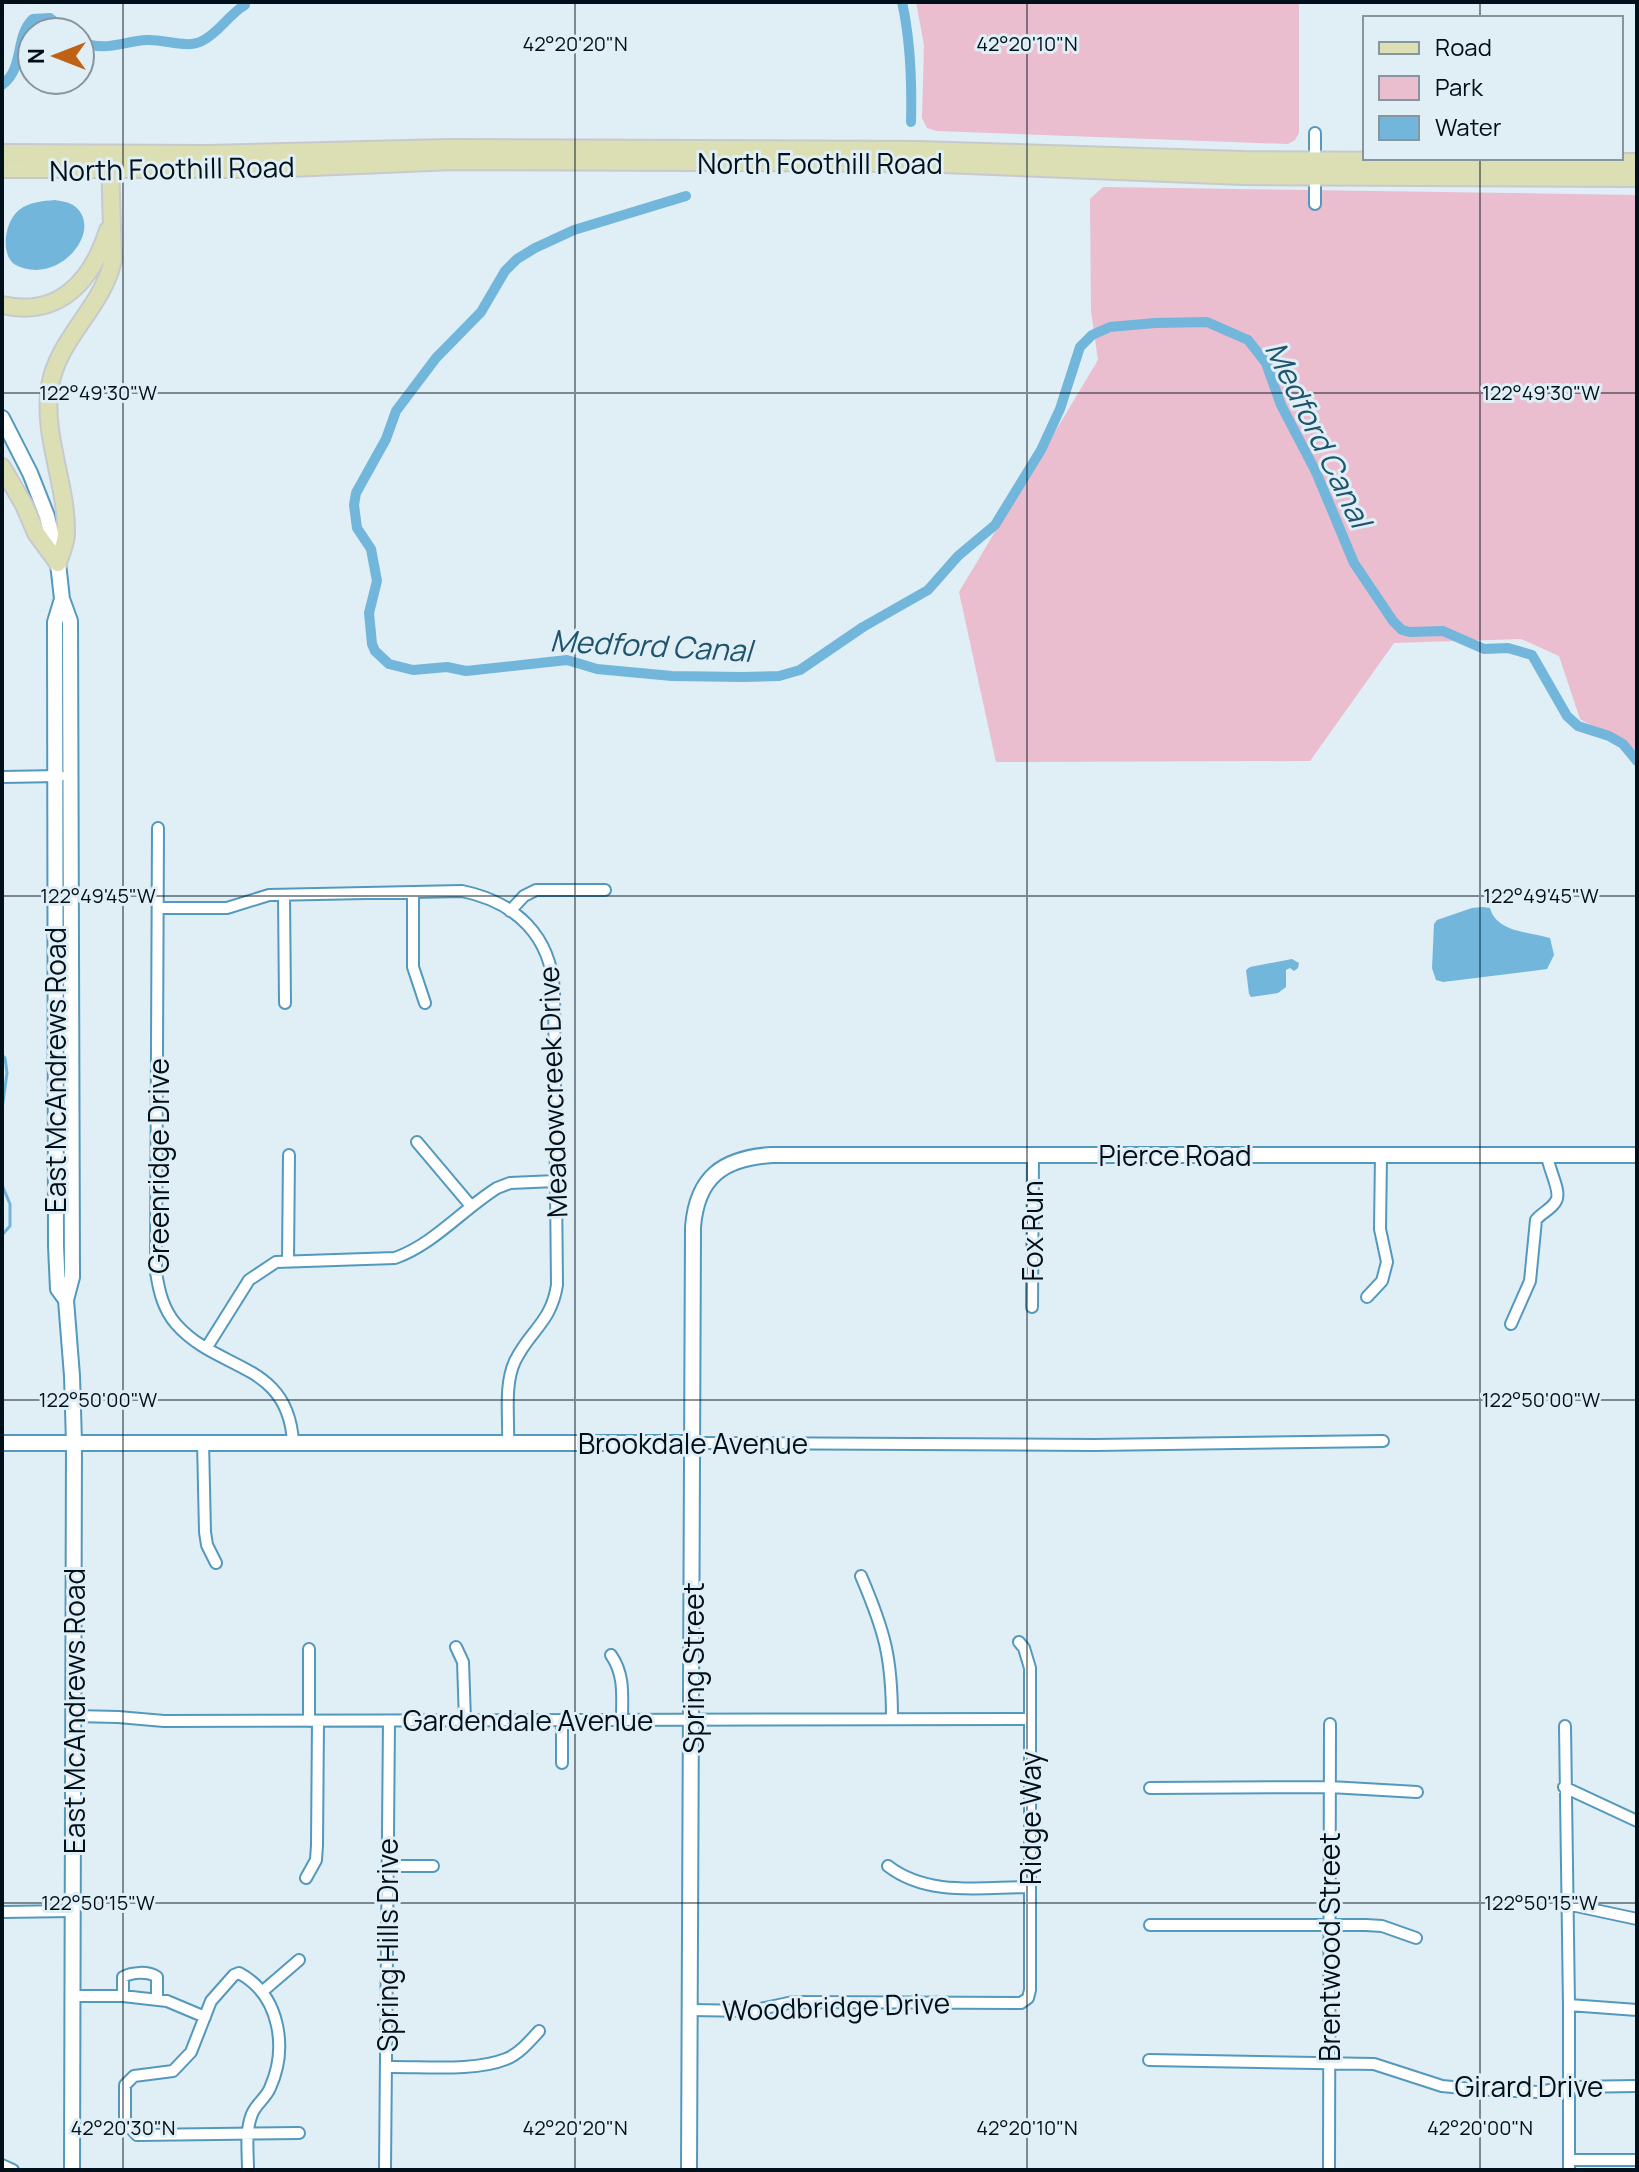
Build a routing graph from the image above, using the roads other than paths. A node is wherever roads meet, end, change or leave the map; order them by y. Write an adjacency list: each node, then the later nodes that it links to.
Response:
1 (1315, 133): 5 (street)
2 (2, 153): 3 (main road, North Foothill Road)
3 (110, 162): 5 (main road, North Foothill Road); 6 (main road, North Foothill Road); 9 (main road)
4 (1637, 162): 5 (main road, North Foothill Road)
5 (1315, 168): 7 (main road, North Foothill Road); 8 (street)
6 (2, 169)
7 (1637, 178)
8 (1315, 204)
9 (110, 225): 10 (main road); 13 (main road)
10 (2, 305)
11 (2, 418): 13 (street, East McAndrews Road)
12 (2, 467): 13 (main road)
13 (58, 563): 14 (street, East McAndrews Road)
14 (62, 599): 15 (street, East McAndrews Road); 16 (street, East McAndrews Road)
15 (54, 776): 16 (street); 17 (street); 37 (street, East McAndrews Road)
16 (71, 776): 37 (street, East McAndrews Road)
17 (2, 777)
18 (158, 828): 22 (street, Greenridge Drive)
19 (605, 890): 23 (street)
20 (413, 892): 21 (street, Meadowcreek Drive); 23 (street, Meadowcreek Drive); 25 (street)
21 (284, 895): 22 (street, Meadowcreek Drive); 24 (street)
22 (158, 908): 40 (street, Greenridge Drive)
23 (510, 911): 33 (street, Meadowcreek Drive)
24 (285, 1003)
25 (425, 1003)
26 (417, 1142): 34 (street)
27 (289, 1155): 35 (street)
28 (1033, 1155): 29 (street, Pierce Road); 32 (street, Pierce Road); 38 (street, Fox Run)
29 (1381, 1155): 30 (street, Pierce Road); 36 (street)
30 (1547, 1155): 31 (street, Pierce Road); 39 (street)
31 (1637, 1155)
32 (716, 1172): 47 (street, Spring Street)
33 (556, 1181): 34 (street); 42 (street, Meadowcreek Drive)
34 (471, 1206): 35 (street)
35 (288, 1261): 40 (street)
36 (1367, 1297)
37 (66, 1300): 46 (street, East McAndrews Road)
38 (1032, 1307)
39 (1511, 1324)
40 (207, 1347): 44 (street, Greenridge Drive)
41 (203, 1441): 44 (street, Brookdale Avenue); 46 (street, Brookdale Avenue); 48 (street)
42 (508, 1441): 44 (street, Brookdale Avenue); 47 (street, Brookdale Avenue)
43 (1383, 1441): 47 (street, Brookdale Avenue)
44 (293, 1442)
45 (2, 1443): 46 (street, Brookdale Avenue)
46 (74, 1443): 54 (street, East McAndrews Road)
47 (694, 1443): 60 (street, Spring Street)
48 (216, 1563)
49 (861, 1576): 55 (street)
50 (1019, 1642): 56 (street, Ridge Way)
51 (456, 1647): 57 (street)
52 (309, 1649): 61 (street)
53 (611, 1655): 59 (street)
54 (74, 1716): 61 (street, Gardendale Avenue); 77 (street, East McAndrews Road)
55 (892, 1719): 56 (street, Gardendale Avenue); 60 (street, Gardendale Avenue)
56 (1030, 1719): 75 (street, Ridge Way)
57 (465, 1720): 58 (street, Gardendale Avenue); 62 (street, Gardendale Avenue)
58 (562, 1720): 59 (street, Gardendale Avenue); 65 (street)
59 (622, 1720): 60 (street, Gardendale Avenue)
60 (693, 1720): 90 (street, Spring Street)
61 (313, 1721): 62 (street, Gardendale Avenue); 74 (street)
62 (389, 1721): 71 (street, Spring Hills Drive)
63 (1330, 1724): 66 (street, Brentwood Street)
64 (1565, 1726): 67 (street)
65 (562, 1763)
66 (1330, 1787): 68 (street); 69 (street); 80 (street, Brentwood Street)
67 (1564, 1787): 70 (street); 76 (street)
68 (1150, 1788)
69 (1417, 1792)
70 (1637, 1821)
71 (388, 1866): 72 (street); 96 (street, Spring Hills Drive)
72 (433, 1866)
73 (888, 1866): 75 (street)
74 (306, 1878)
75 (1029, 1887): 87 (street, Ridge Way)
76 (1567, 1904): 79 (street); 89 (street)
77 (73, 1911): 78 (street); 85 (street, East McAndrews Road)
78 (2, 1912)
79 (1637, 1919)
80 (1329, 1924): 81 (street); 82 (street); 95 (street, Brentwood Street)
81 (1150, 1925)
82 (1416, 1938)
83 (299, 1960): 84 (street)
84 (263, 1991): 92 (street); 99 (street)
85 (73, 1996): 86 (street); 105 (street, East McAndrews Road)
86 (123, 1996): 88 (street); 88 (street)
87 (1028, 1998): 90 (street, Woodbridge Drive)
88 (157, 2000): 92 (street)
89 (1569, 2005): 91 (street); 98 (street)
90 (691, 2010): 108 (street, Spring Street)
91 (1637, 2010)
92 (205, 2017): 99 (street)
93 (539, 2031): 96 (street)
94 (1149, 2060): 95 (street, Girard Drive)
95 (1329, 2063): 98 (street, Girard Drive); 109 (street, Brentwood Street)
96 (386, 2067): 107 (street, Spring Hills Drive)
97 (1637, 2086): 98 (street, Girard Drive)
98 (1569, 2087): 103 (street)
99 (248, 2133): 100 (street); 106 (street)
100 (299, 2133)
101 (1637, 2160): 103 (street)
102 (2, 2165): 104 (street)
103 (1569, 2165)
104 (13, 2170)
105 (72, 2170)
106 (248, 2170)
107 (385, 2170)
108 (689, 2170)
109 (1329, 2170)

